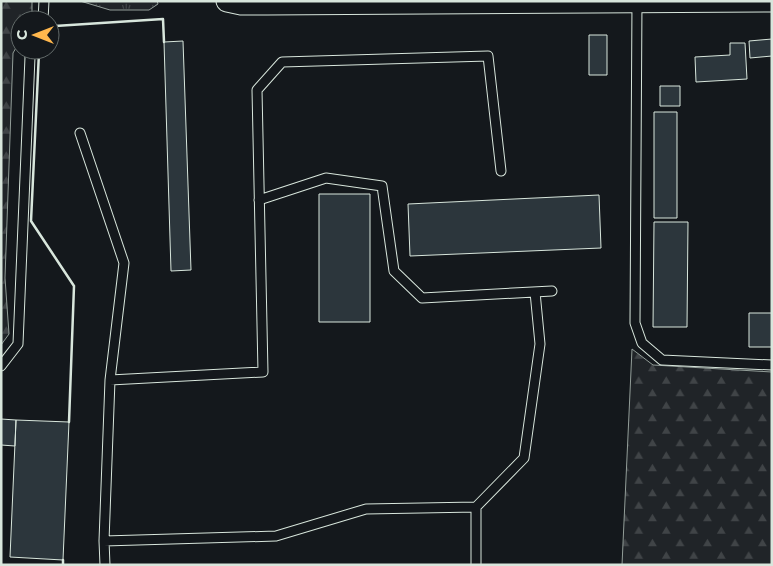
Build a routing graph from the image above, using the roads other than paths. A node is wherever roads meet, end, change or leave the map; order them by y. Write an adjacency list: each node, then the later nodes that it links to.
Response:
1 (227, 1): 3 (street)
2 (772, 1): 3 (street)
3 (637, 2): 10 (lane)
4 (30, 60): 11 (lane)
5 (80, 133): 12 (lane)
6 (501, 171): 7 (lane)
7 (259, 200): 9 (lane); 12 (lane)
8 (552, 291): 9 (lane)
9 (535, 292): 13 (lane)
10 (772, 365)
11 (1, 366)
12 (110, 380): 14 (lane)
13 (476, 507): 14 (lane); 16 (lane)
14 (104, 541): 15 (lane)
15 (105, 565)
16 (476, 565)

